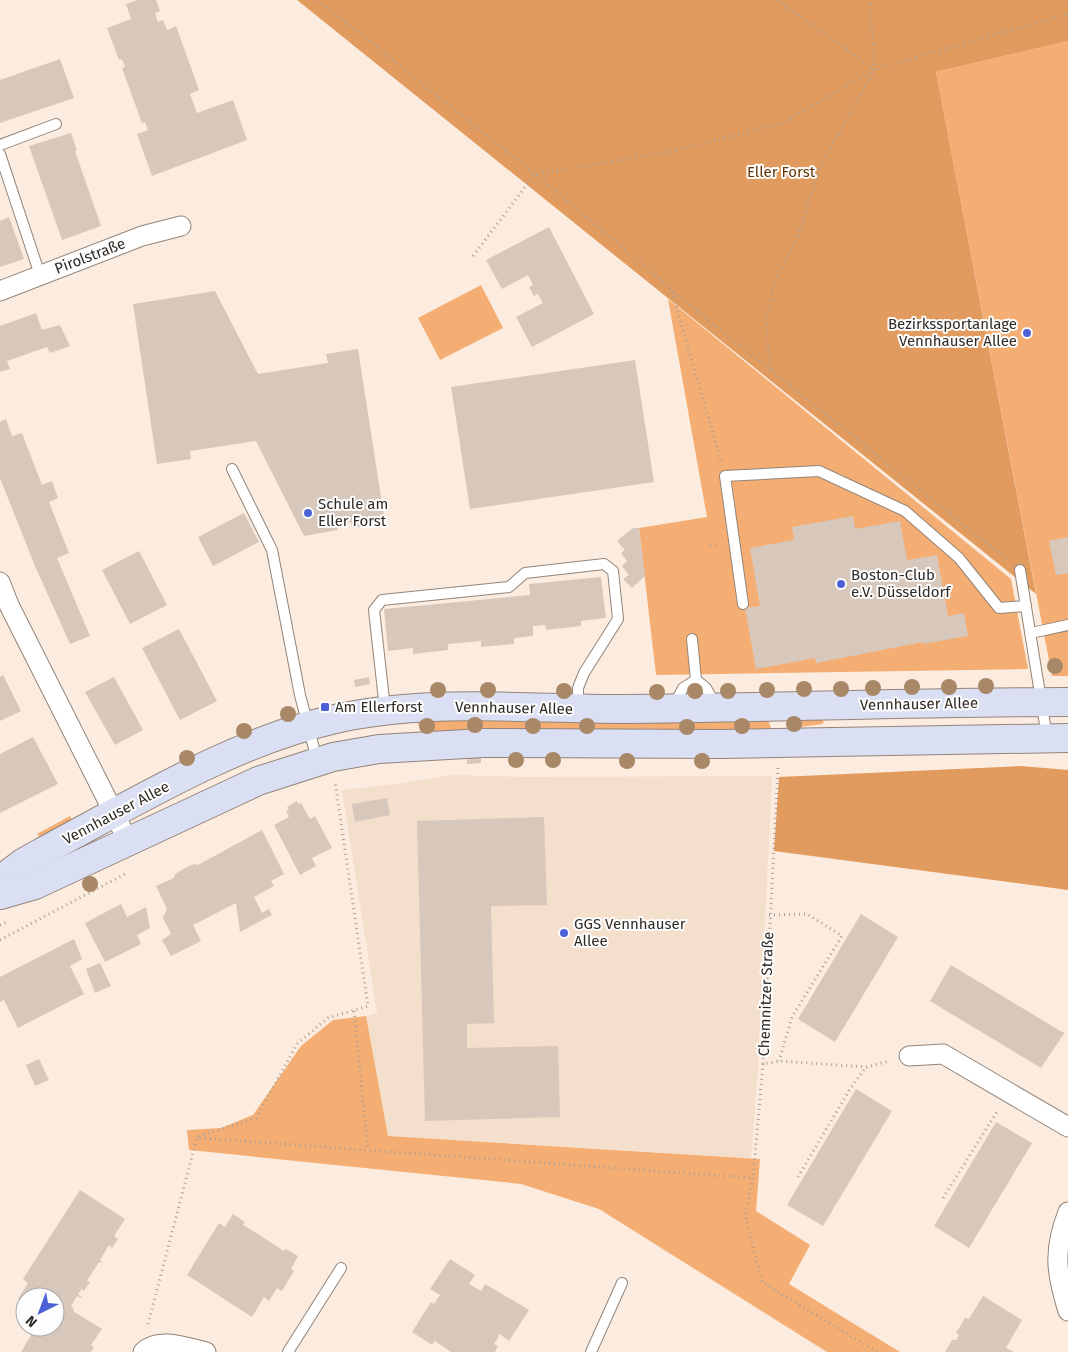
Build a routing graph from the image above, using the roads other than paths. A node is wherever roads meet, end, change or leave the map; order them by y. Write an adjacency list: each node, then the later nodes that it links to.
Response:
1 (56, 124): 2 (lane)
2 (0, 145)
3 (0, 154): 5 (lane)
4 (181, 226): 5 (street, Pirolstraße)
5 (40, 275): 6 (street, Pirolstraße)
6 (0, 291)
7 (232, 469): 21 (lane)
8 (1020, 570): 11 (lane)
9 (0, 582): 24 (street)
10 (743, 604): 11 (lane)
11 (1026, 606): 13 (lane)
12 (1068, 625): 13 (lane)
13 (1031, 633): 16 (lane)
14 (692, 639): 15 (lane)
15 (696, 680): 17 (lane); 18 (lane)
16 (1055, 702): 18 (main road, Vennhauser Allee); 22 (lane)
17 (672, 708): 18 (main road, Vennhauser Allee); 19 (main road, Vennhauser Allee)
18 (717, 708)
19 (578, 709): 20 (main road, Vennhauser Allee); 20 (lane)
20 (385, 710): 21 (main road, Vennhauser Allee)
21 (308, 726): 23 (lane); 24 (main road, Vennhauser Allee)
22 (1057, 738): 23 (main road, Vennhauser Allee)
23 (325, 769): 25 (main road, Vennhauser Allee)
24 (113, 814): 25 (street); 26 (main road, Vennhauser Allee)
25 (128, 841): 27 (main road, Vennhauser Allee)
26 (0, 880)
27 (0, 896)
28 (910, 1056): 29 (street)
29 (1068, 1127)
30 (1068, 1212): 33 (street)
31 (341, 1268): 36 (lane)
32 (622, 1283): 37 (lane)
33 (1068, 1311)
34 (145, 1350): 35 (street)
35 (206, 1352)
36 (288, 1352)
37 (591, 1352)

